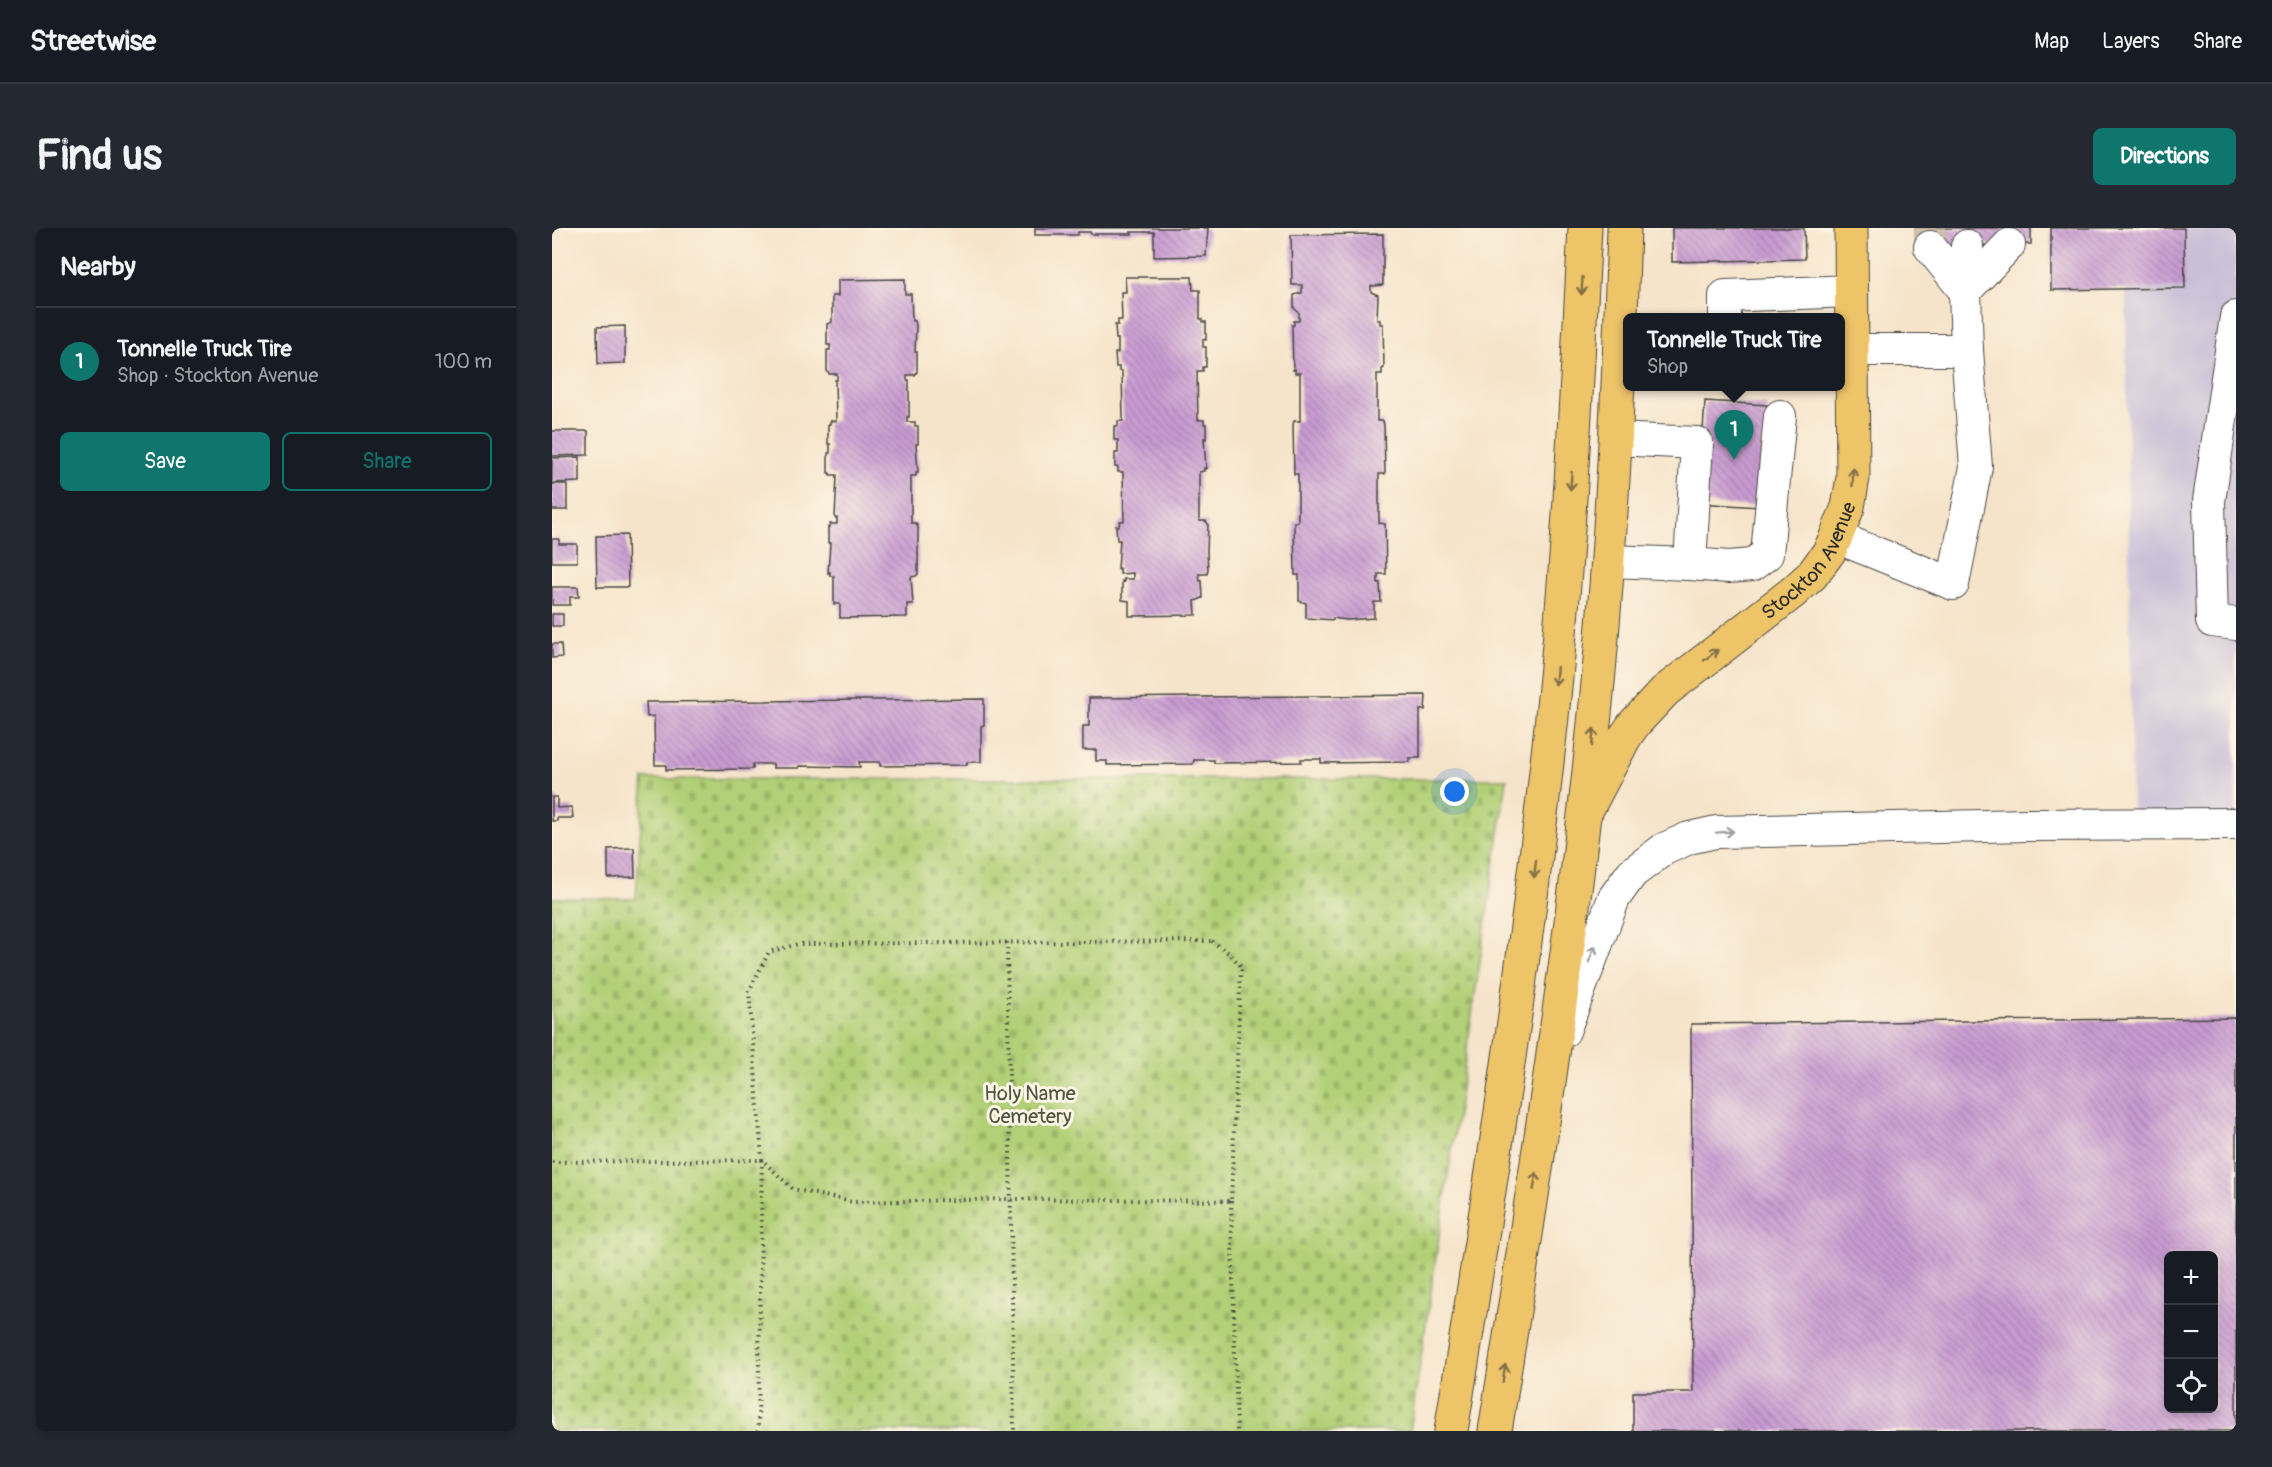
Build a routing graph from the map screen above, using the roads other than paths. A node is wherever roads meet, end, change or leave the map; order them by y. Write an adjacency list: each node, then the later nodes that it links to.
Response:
1 (1585, 228): 24 (main road, one-way to 24)
2 (1624, 228): 9 (main road)
3 (1851, 228): 7 (main road, Stockton Avenue)
4 (2010, 245): 8 (lane)
5 (1967, 246): 8 (lane)
6 (1930, 247): 8 (lane)
7 (1851, 291): 10 (lane); 12 (main road, Stockton Avenue)
8 (1965, 291): 13 (lane)
9 (1624, 313)
10 (1725, 313)
11 (2236, 317): 20 (lane)
12 (1852, 350): 13 (lane); 17 (main road, Stockton Avenue, one-way to 12)
13 (1967, 350): 17 (lane)
14 (1623, 361): 16 (main road)
15 (1780, 416): 19 (lane)
16 (1616, 439): 18 (main road); 19 (lane)
17 (1836, 537): 21 (main road, Stockton Avenue, one-way to 17)
18 (1608, 561): 19 (lane); 21 (main road, one-way to 18)
19 (1690, 564)
20 (2236, 624)
21 (1584, 816): 23 (main road)
22 (2236, 824): 23 (lane, one-way to 22)
23 (1551, 1068): 25 (main road, one-way to 23)
24 (1451, 1431)
25 (1495, 1431)

